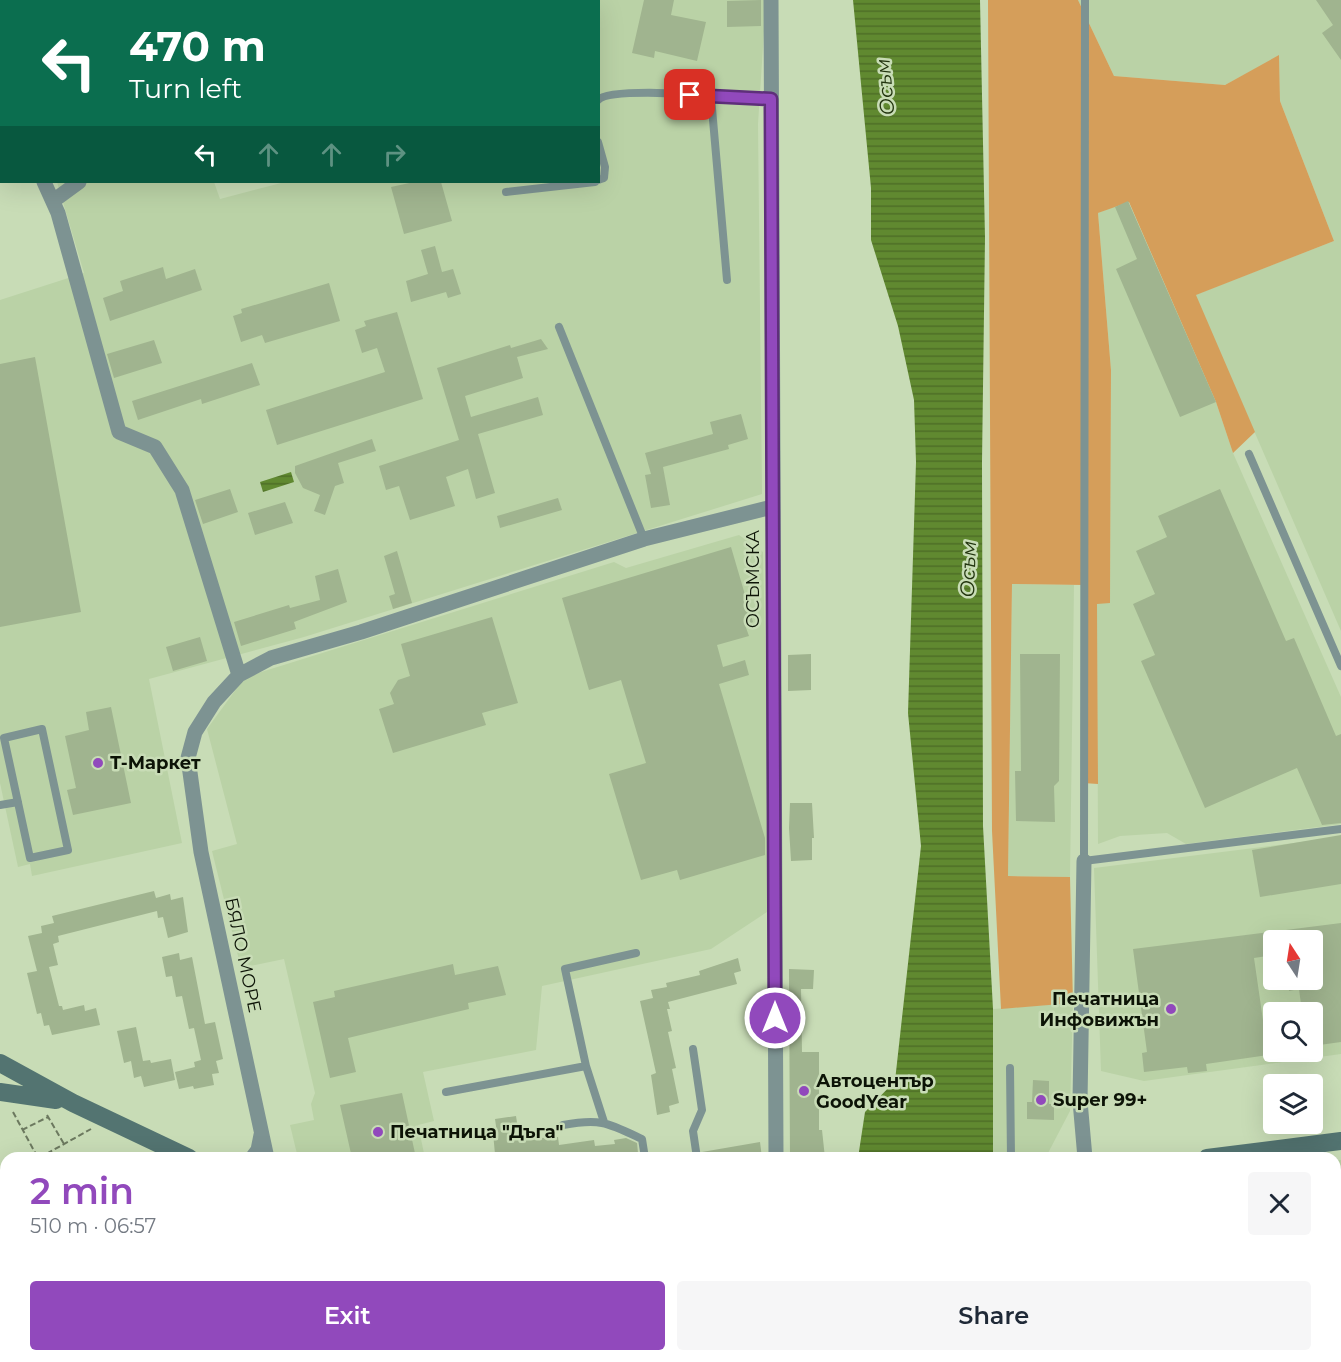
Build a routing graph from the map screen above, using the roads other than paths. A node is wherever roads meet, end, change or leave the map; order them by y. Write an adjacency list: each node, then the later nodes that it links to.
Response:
1 (771, 0): 5 (street, ОСЪМСКА)
2 (1085, 0): 23 (lane)
3 (711, 97): 4 (lane); 5 (lane); 13 (lane)
4 (600, 99)
5 (771, 99): 16 (street, ОСЪМСКА)
6 (600, 149): 7 (lane)
7 (600, 180)
8 (44, 183): 12 (street)
9 (78, 183): 12 (street)
10 (580, 183): 11 (lane)
11 (506, 192)
12 (53, 201): 19 (street)
13 (727, 280)
14 (559, 327): 17 (lane)
15 (1249, 454): 18 (lane)
16 (772, 507): 17 (street); 41 (street, ОСЪМСКА)
17 (644, 539): 19 (street)
18 (1341, 666)
19 (238, 675): 38 (street, БЯЛО МОРЕ)
20 (18, 802): 20 (lane); 21 (lane)
21 (0, 805)
22 (1341, 830): 23 (lane)
23 (1083, 861): 43 (street)
24 (636, 953): 27 (lane)
25 (693, 1048): 40 (lane)
26 (0, 1063): 32 (street)
27 (586, 1066): 30 (lane); 34 (lane)
28 (1010, 1068): 42 (lane)
29 (0, 1092): 31 (street)
30 (446, 1092)
31 (40, 1103): 32 (street); 33 (street)
32 (73, 1103): 37 (street)
33 (6, 1110)
34 (604, 1122): 35 (lane); 39 (lane)
35 (563, 1125)
36 (1341, 1141): 44 (street)
37 (176, 1152)
38 (259, 1152)
39 (644, 1152)
40 (696, 1152)
41 (776, 1152)
42 (1011, 1152)
43 (1084, 1152)
44 (1254, 1152)

